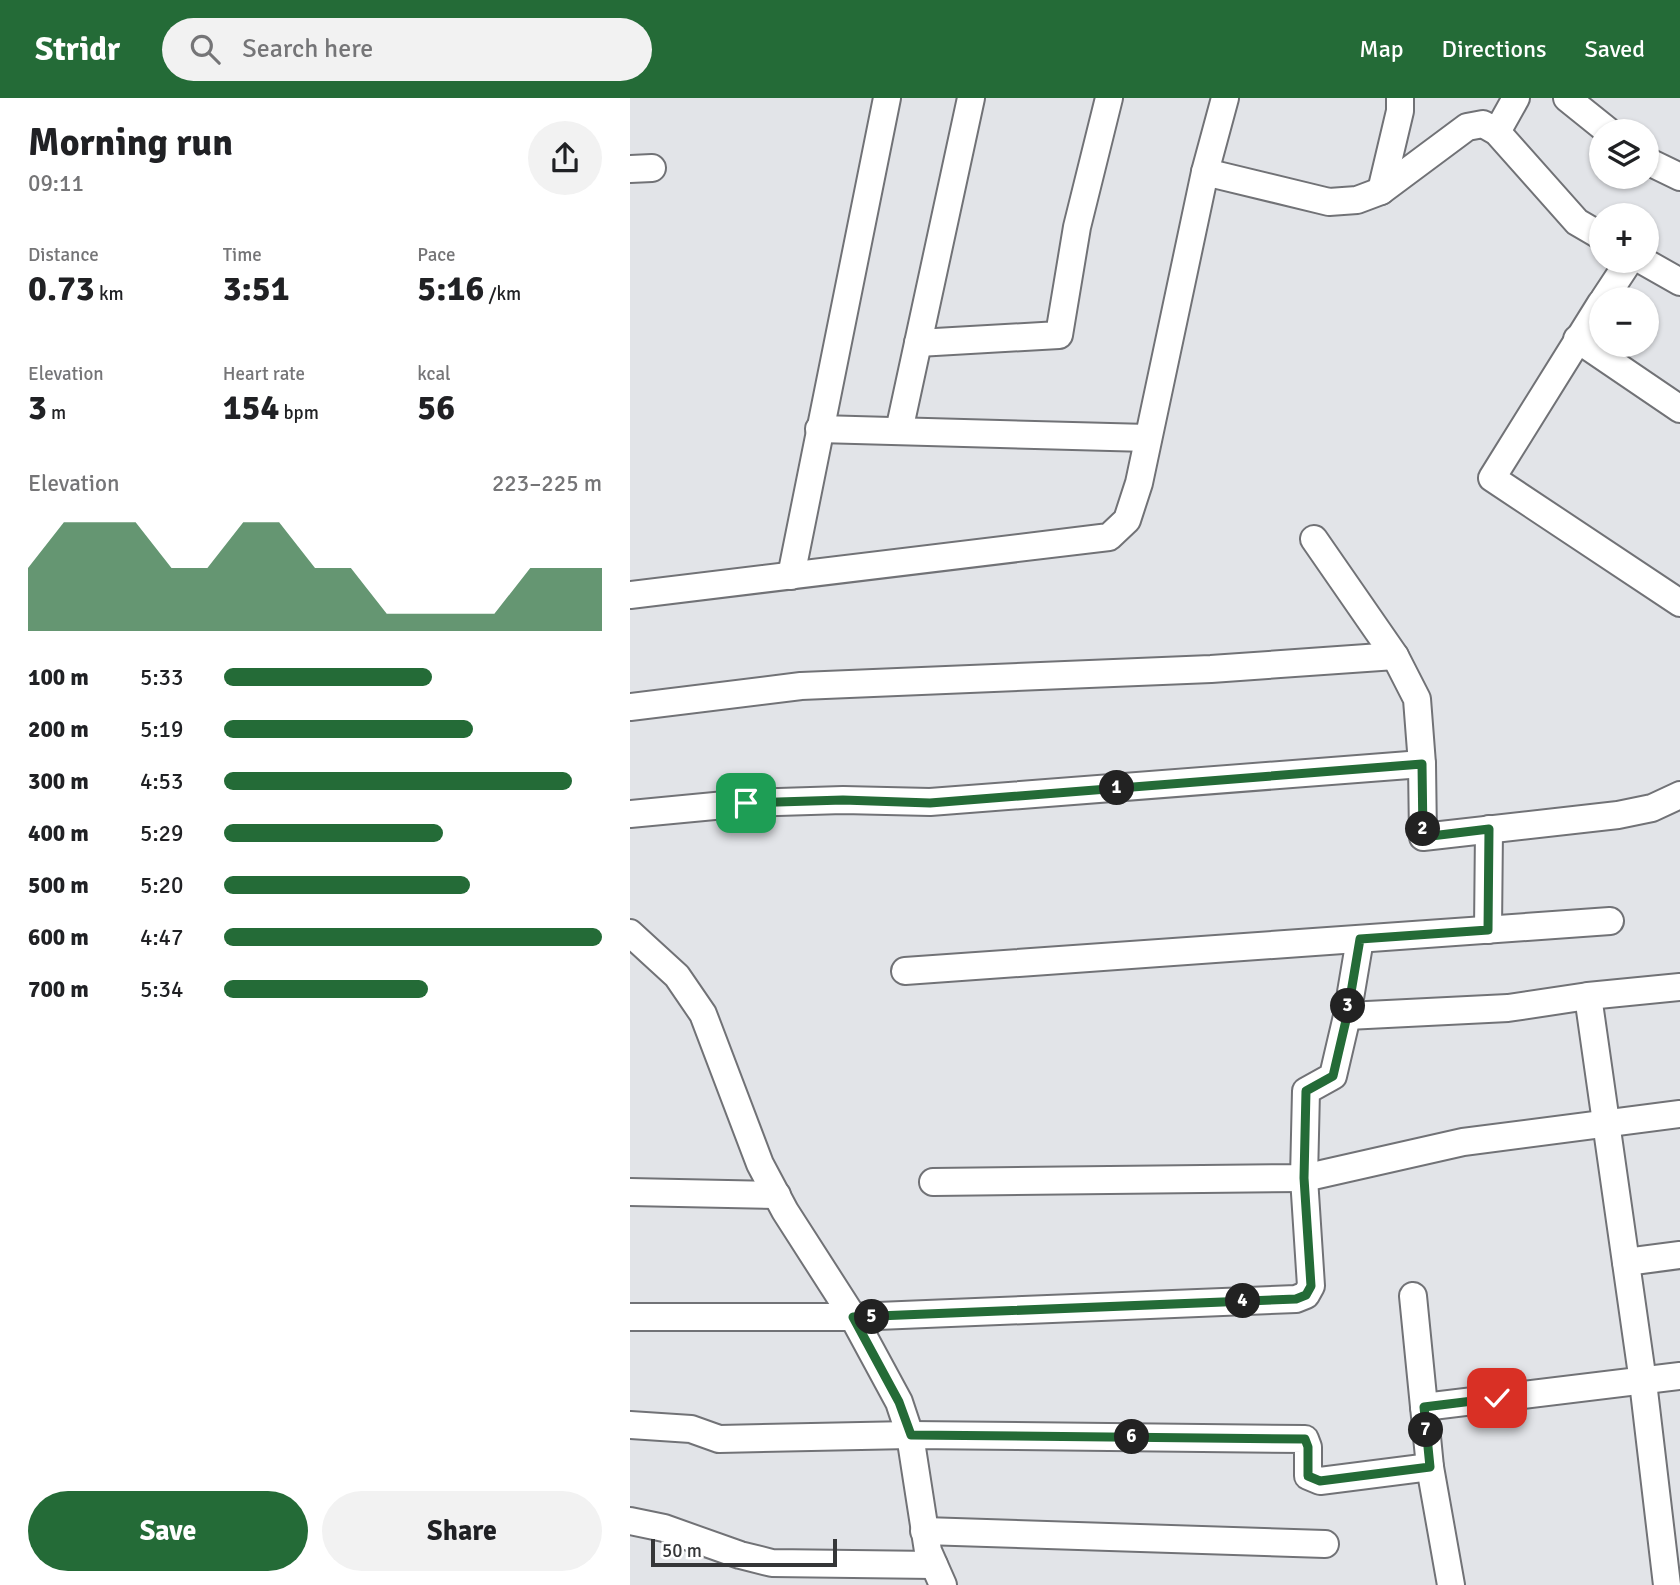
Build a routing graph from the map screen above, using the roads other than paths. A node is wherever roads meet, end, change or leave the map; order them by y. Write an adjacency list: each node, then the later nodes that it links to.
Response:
1 (887, 98): 21 (street)
2 (971, 98): 19 (street)
3 (1109, 98): 19 (street)
4 (1225, 98): 11 (street)
5 (1401, 98): 13 (street)
6 (1516, 98): 9 (street)
7 (1567, 98): 8 (street)
8 (1593, 119)
9 (1497, 132): 13 (street); 14 (street)
10 (1659, 167): 12 (street)
11 (1205, 172): 13 (street); 23 (street)
12 (1680, 177)
13 (1381, 191)
14 (1589, 229)
15 (1659, 270): 16 (street)
16 (1680, 282)
17 (1589, 321): 18 (street)
18 (1577, 339): 20 (street); 27 (street)
19 (918, 343): 22 (street)
20 (1680, 409)
21 (819, 429): 22 (street); 25 (street)
22 (899, 432): 23 (street)
23 (1148, 438): 25 (street)
24 (1314, 539): 28 (street)
25 (791, 576): 26 (street)
26 (630, 595)
27 (1680, 603)
28 (1395, 656): 29 (street); 30 (street)
29 (630, 707)
30 (1422, 764): 32 (street); 33 (street)
31 (1680, 795): 33 (street)
32 (630, 814)
33 (1489, 829): 35 (street)
34 (1610, 921): 35 (street)
35 (1488, 930): 37 (street)
36 (630, 933): 47 (street)
37 (1360, 939): 38 (street); 41 (street)
38 (905, 971)
39 (1680, 987): 40 (street)
40 (1587, 996): 41 (street); 43 (street)
41 (1347, 1016): 44 (street)
42 (1680, 1114): 43 (street)
43 (1606, 1125): 44 (street); 49 (street)
44 (1304, 1178): 45 (street); 52 (street)
45 (933, 1182)
46 (630, 1192): 47 (street)
47 (777, 1195): 52 (street)
48 (1680, 1255): 49 (street)
49 (1626, 1262): 54 (street)
50 (1413, 1296): 55 (street)
51 (630, 1317): 52 (street)
52 (853, 1317): 57 (street)
53 (1680, 1376): 54 (street)
54 (1643, 1382): 55 (street); 64 (street)
55 (1424, 1407): 58 (street)
56 (630, 1425): 57 (street)
57 (911, 1435): 58 (street); 60 (street)
58 (1430, 1467): 63 (street)
59 (630, 1521): 62 (street)
60 (924, 1531): 61 (street); 62 (street)
61 (1325, 1544)
62 (939, 1575)
63 (1451, 1585)
64 (1667, 1585)

